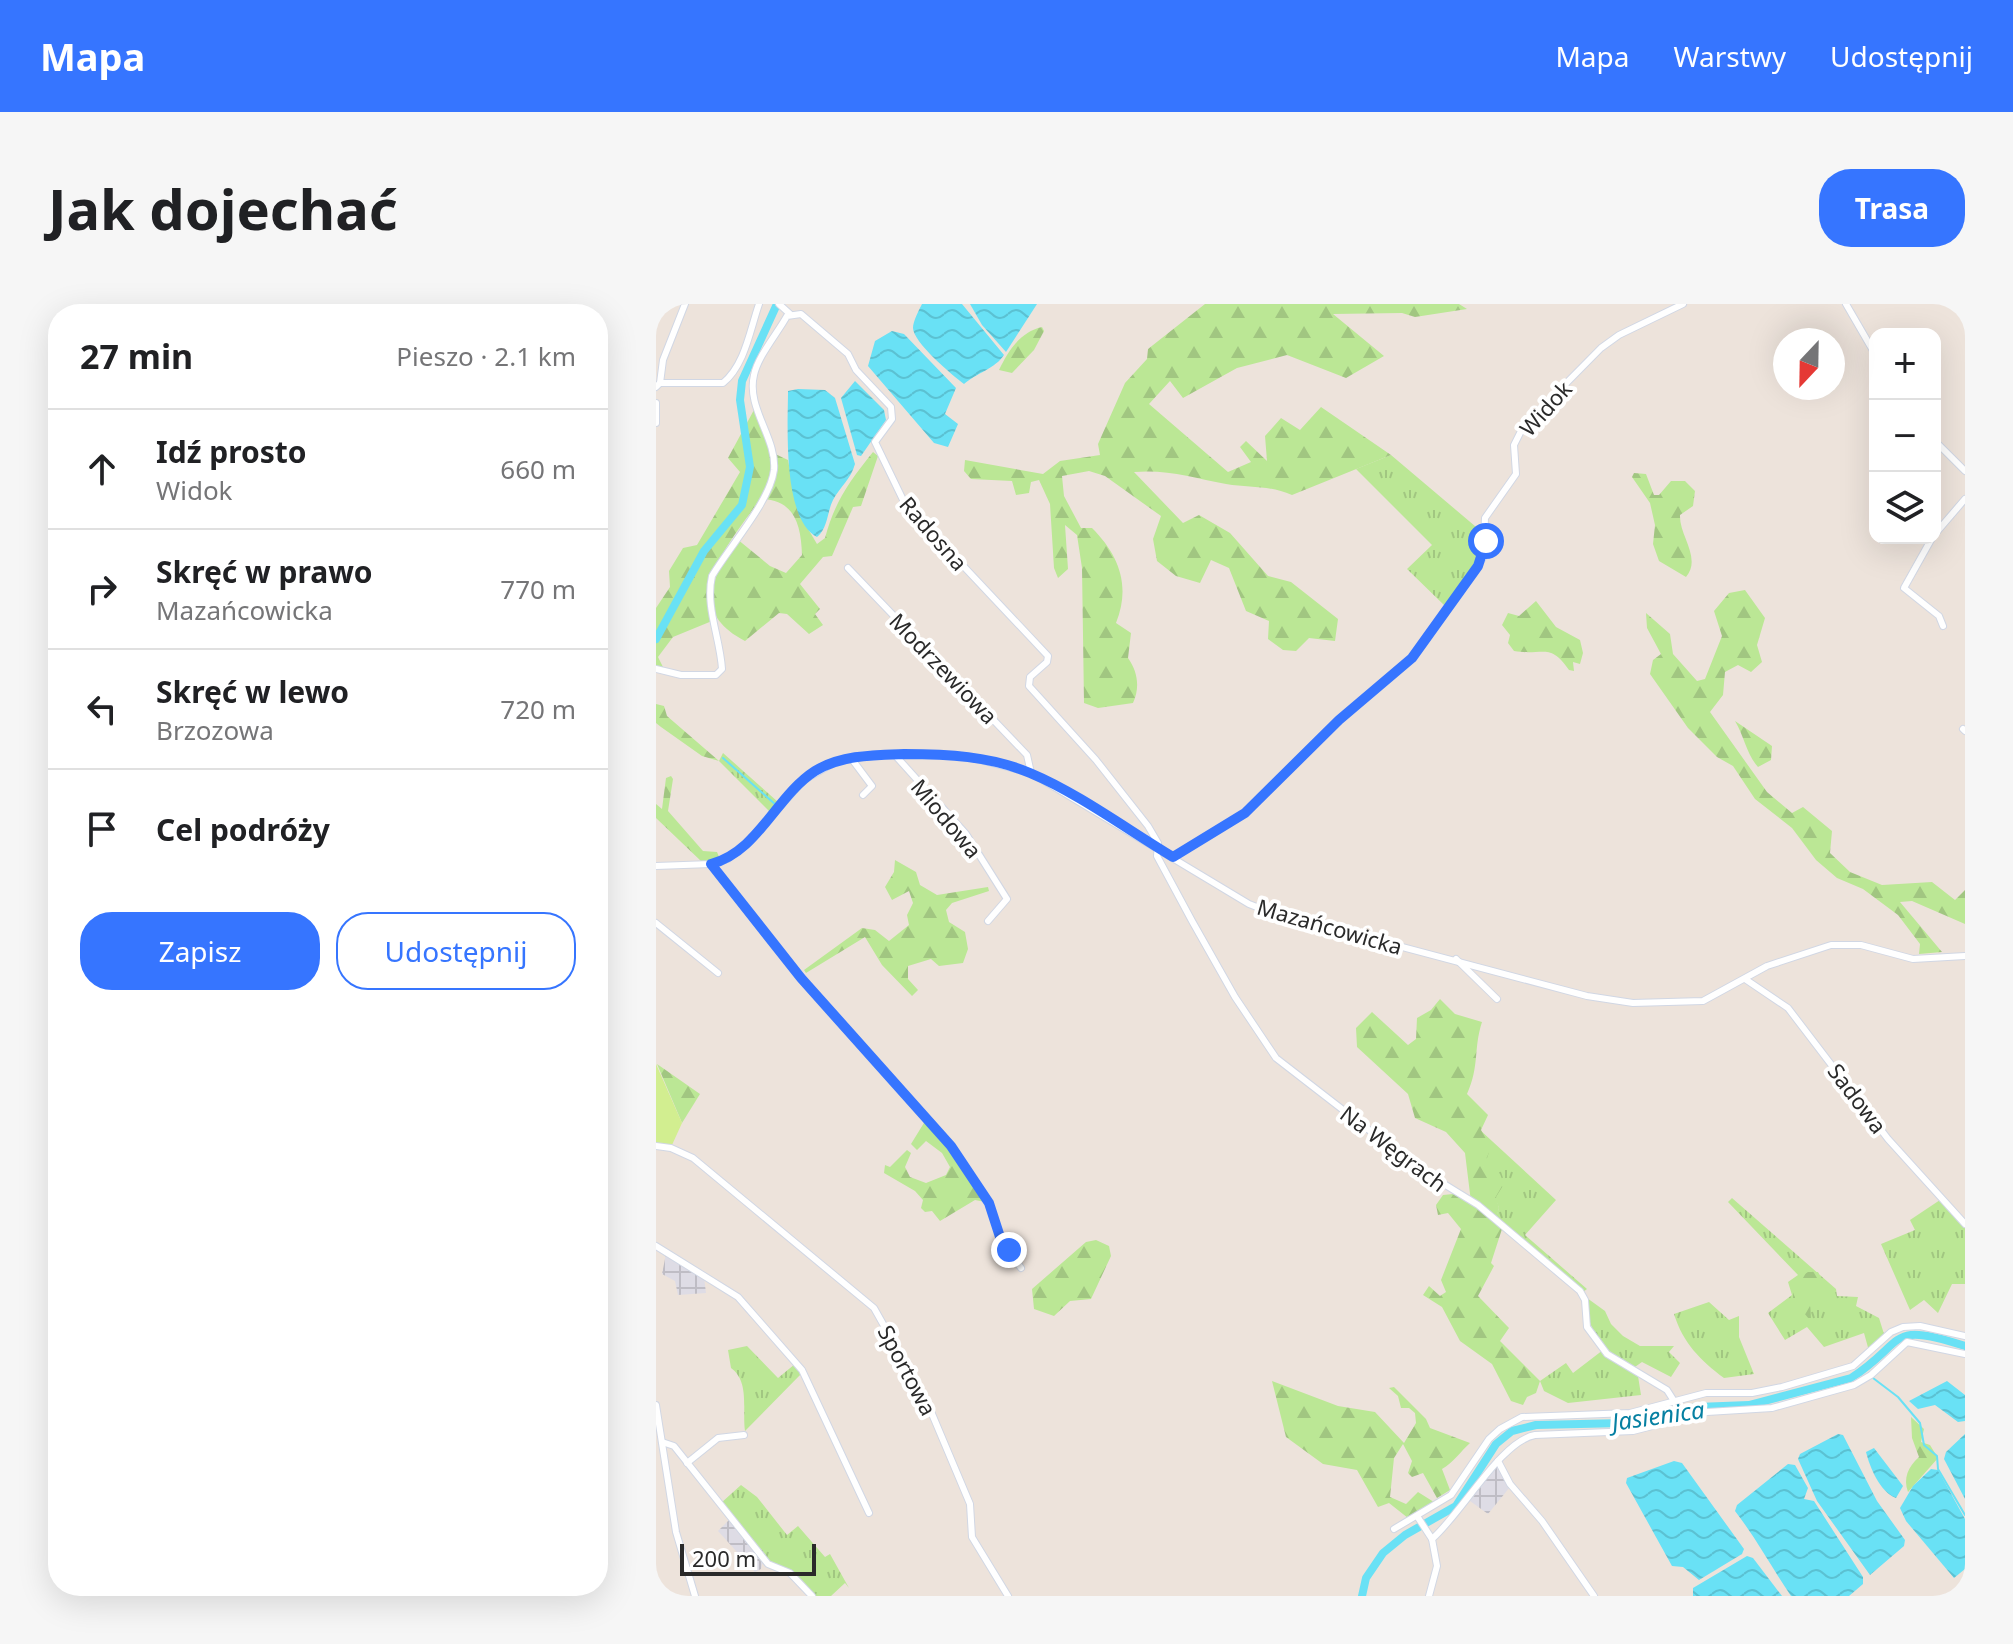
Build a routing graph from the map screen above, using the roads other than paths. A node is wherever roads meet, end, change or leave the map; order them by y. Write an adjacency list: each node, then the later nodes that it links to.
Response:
1 (685, 304): 8 (street)
2 (759, 304): 8 (street)
3 (779, 304): 6 (street)
4 (1683, 304): 24 (street, Widok)
5 (1846, 304): 7 (street)
6 (790, 314): 18 (street); 23 (street, Radosna)
7 (1869, 344)
8 (658, 385)
9 (656, 403): 10 (street)
10 (656, 423)
11 (1941, 447): 12 (street)
12 (1965, 471)
13 (1965, 499): 14 (street)
14 (1941, 528)
15 (1929, 544): 17 (street)
16 (848, 568): 21 (street, Modrzewiowa)
17 (1943, 626)
18 (656, 669)
19 (894, 754): 20 (street, Mazańcowicka); 21 (street, Mazańcowicka); 27 (street, Miodowa)
20 (851, 758): 22 (street); 25 (street, Mazańcowicka)
21 (1031, 773): 23 (street, Mazańcowicka)
22 (863, 795)
23 (1157, 848): 24 (street, Mazańcowicka); 40 (street, Na Węgrach)
24 (1173, 857): 30 (street, Mazańcowicka)
25 (711, 864): 26 (street, Mazańcowicka); 37 (street)
26 (656, 866)
27 (988, 921)
28 (656, 923): 31 (street)
29 (1965, 956): 32 (street, Mazańcowicka)
30 (1456, 959): 32 (street, Mazańcowicka); 33 (street)
31 (718, 973)
32 (1745, 979): 35 (street, Sadowa)
33 (1497, 999)
34 (656, 1146): 52 (street, Sportowa)
35 (1965, 1224)
36 (656, 1246): 46 (street)
37 (1021, 1268)
38 (1965, 1336): 40 (street)
39 (1965, 1354): 44 (street)
40 (1674, 1401): 47 (street)
41 (656, 1405): 43 (street)
42 (744, 1435): 45 (street)
43 (662, 1442): 45 (street); 50 (street)
44 (1498, 1461): 49 (street); 54 (street)
45 (687, 1463): 51 (street)
46 (869, 1513)
47 (1418, 1517): 48 (street); 49 (street)
48 (1394, 1529)
49 (1430, 1536): 53 (street)
50 (695, 1596)
51 (812, 1596)
52 (1008, 1596)
53 (1429, 1596)
54 (1594, 1596)

